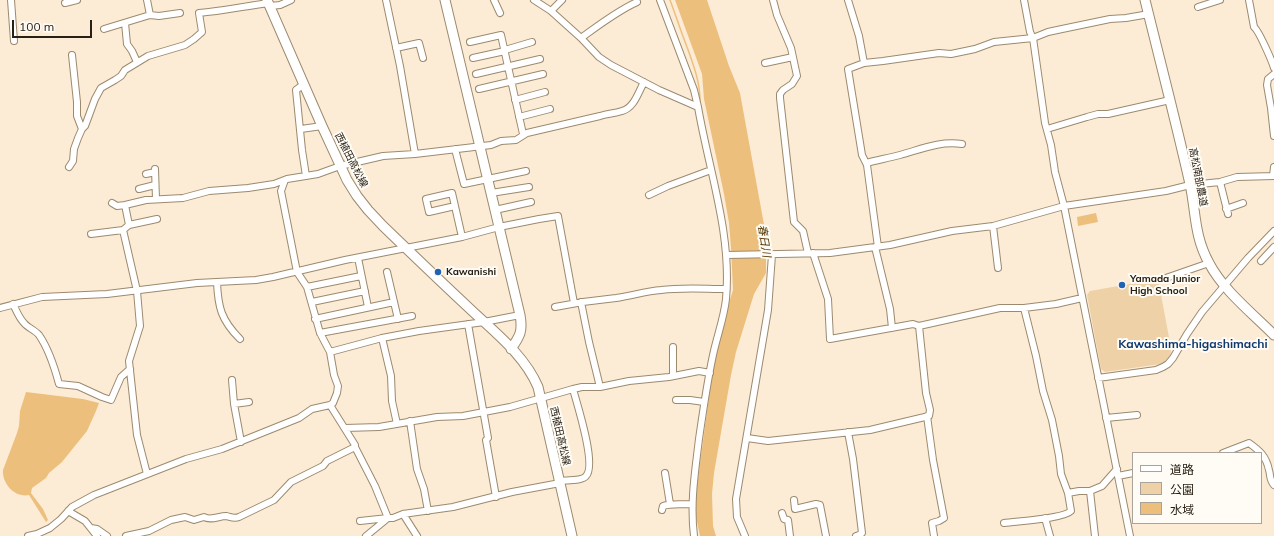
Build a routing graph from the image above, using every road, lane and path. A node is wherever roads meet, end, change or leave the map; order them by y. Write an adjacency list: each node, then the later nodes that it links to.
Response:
1 (11, 0): 30 (street)
2 (77, 0): 18 (street)
3 (147, 0): 25 (street)
4 (291, 0): 19 (street)
5 (386, 0): 33 (street)
6 (445, 0): 64 (main road)
7 (494, 0): 23 (street)
8 (534, 0): 21 (street)
9 (562, 0): 21 (street)
10 (660, 0): 54 (street)
11 (773, 0): 36 (street)
12 (848, 0): 42 (street)
13 (1024, 0): 29 (street)
14 (1145, 0): 24 (main road, 高松南部農道)
15 (1220, 0): 20 (street)
16 (1249, 0): 44 (street)
17 (637, 2): 28 (street)
18 (65, 3)
19 (269, 3): 40 (street); 49 (main road, 西植田高松線)
20 (1198, 7)
21 (551, 11): 28 (street)
22 (180, 13): 25 (street)
23 (500, 13)
24 (1149, 14): 29 (street); 53 (main road, 高松南部農道)
25 (150, 15): 26 (street)
26 (125, 23): 27 (street); 40 (street)
27 (104, 29)
28 (581, 38): 48 (street)
29 (1033, 38): 42 (street); 60 (street)
30 (14, 40)
31 (470, 42): 34 (street)
32 (532, 42): 34 (street)
33 (396, 48): 37 (street); 66 (street)
34 (505, 50): 38 (street); 43 (street)
35 (72, 55): 58 (street)
36 (793, 57): 41 (street); 106 (street)
37 (423, 58)
38 (473, 58)
39 (540, 59): 43 (street)
40 (137, 62): 58 (street)
41 (765, 63)
42 (864, 63): 67 (street)
43 (508, 66): 45 (street); 47 (street)
44 (1274, 71): 62 (street)
45 (476, 74)
46 (543, 74): 47 (street)
47 (511, 82): 50 (street); 52 (street)
48 (644, 82): 54 (street); 61 (street)
49 (304, 84): 57 (main road, 西植田高松線); 59 (street)
50 (479, 89)
51 (545, 92): 52 (street)
52 (515, 100): 56 (street)
53 (1170, 100): 60 (street); 81 (main road, 高松南部農道)
54 (698, 107): 71 (street)
55 (550, 109): 56 (street)
56 (519, 117): 61 (street)
57 (322, 126): 59 (street); 68 (main road, 西植田高松線)
58 (82, 129): 69 (street)
59 (301, 129): 74 (street)
60 (1047, 129): 93 (street)
61 (523, 134): 64 (street)
62 (1274, 136)
63 (962, 144): 67 (street)
64 (480, 146): 65 (street); 76 (main road)
65 (455, 149): 66 (street); 76 (street)
66 (415, 154): 68 (street)
67 (866, 163): 103 (street)
68 (340, 166): 74 (street); 105 (main road, 西植田高松線)
69 (70, 167)
70 (1274, 167): 75 (street)
71 (711, 170): 86 (street); 107 (street)
72 (526, 171): 76 (street)
73 (146, 174): 80 (street)
74 (306, 176): 77 (street)
75 (1273, 176): 78 (street)
76 (488, 179): 85 (main road)
77 (285, 180): 79 (street); 84 (street)
78 (1220, 182): 81 (street); 90 (street)
79 (274, 184): 84 (street); 87 (street)
80 (155, 185): 83 (street); 87 (street)
81 (1190, 185): 93 (street); 111 (main road, 高松南部農道)
82 (529, 187): 85 (street)
83 (138, 189)
84 (281, 191): 113 (street)
85 (491, 193): 94 (main road)
86 (649, 195)
87 (156, 199): 91 (street)
88 (531, 202): 94 (street)
89 (112, 203): 91 (street)
90 (1243, 203)
91 (125, 205): 96 (street)
92 (455, 206): 92 (street); 102 (street)
93 (1064, 206): 97 (street); 123 (street)
94 (495, 210): 98 (main road)
95 (157, 219): 96 (street)
96 (129, 225): 99 (street)
97 (994, 226): 103 (street); 112 (street)
98 (499, 227): 102 (street); 126 (street); 132 (main road)
99 (123, 230): 101 (street); 121 (street)
100 (1274, 232): 118 (street)
101 (91, 234)
102 (462, 237): 105 (street)
103 (877, 247): 106 (street); 139 (street)
104 (1274, 247): 110 (street)
105 (406, 248): 109 (street); 136 (main road, 西植田高松線)
106 (810, 253): 108 (street); 139 (street)
107 (728, 255): 108 (street); 120 (street)
108 (771, 255): 168 (street)
109 (358, 258): 113 (street); 115 (street)
110 (1260, 261)
111 (1209, 263): 116 (street); 118 (main road, 高松南部農道)
112 (998, 268)
113 (297, 272): 117 (street); 119 (street)
114 (387, 272): 125 (street)
115 (361, 276): 119 (street); 122 (street)
116 (1160, 280)
117 (217, 282): 121 (street); 143 (street)
118 (1225, 286): 141 (main road, 高松南部農道); 150 (street)
119 (306, 287): 124 (street)
120 (726, 289): 126 (street); 148 (street)
121 (136, 291): 127 (street); 147 (street)
122 (365, 291): 124 (street); 128 (street)
123 (1082, 298): 131 (street); 150 (street)
124 (312, 302): 134 (street)
125 (394, 302): 128 (street); 135 (street)
126 (578, 302): 129 (street); 152 (street)
127 (13, 304): 130 (street); 147 (street)
128 (368, 307): 134 (street)
129 (555, 307)
130 (0, 308)
131 (1024, 308): 138 (street); 181 (street)
132 (520, 315): 136 (street); 145 (main road)
133 (412, 316): 135 (street)
134 (315, 319): 140 (street)
135 (398, 319): 140 (street)
136 (484, 322): 137 (street); 145 (main road, 西植田高松線)
137 (468, 324): 142 (street); 160 (street)
138 (919, 326): 139 (street); 161 (street)
139 (892, 328)
140 (320, 333): 146 (street)
141 (1274, 335)
142 (382, 338): 146 (street); 165 (street)
143 (240, 339)
144 (674, 346): 149 (street)
145 (511, 349): 154 (main road, 西植田高松線)
146 (330, 352): 159 (street)
147 (130, 368): 177 (street)
148 (710, 373): 149 (street); 157 (street)
149 (673, 376): 152 (street)
150 (1098, 378): 163 (street)
151 (232, 380): 158 (street)
152 (600, 387): 153 (street)
153 (573, 389): 154 (street); 178 (street)
154 (540, 399): 160 (street); 178 (main road, 西植田高松線)
155 (676, 400): 157 (street)
156 (249, 402): 158 (street)
157 (704, 402): 185 (street)
158 (234, 404): 169 (street)
159 (330, 405): 166 (street); 169 (street)
160 (484, 412): 164 (street); 182 (street)
161 (927, 416): 167 (street); 208 (street)
162 (1137, 416): 163 (street)
163 (1106, 418): 174 (street)
164 (410, 421): 165 (street); 188 (street)
165 (397, 424): 166 (street)
166 (345, 428): 170 (street)
167 (848, 432): 168 (street); 207 (street)
168 (747, 438): 204 (street)
169 (241, 442): 177 (street)
170 (355, 447): 191 (street); 199 (street)
171 (1226, 452): 172 (street)
172 (1261, 452)
173 (1262, 453): 179 (street)
174 (1117, 472): 176 (street); 180 (street); 211 (street)
175 (665, 473): 184 (street)
176 (1132, 473)
177 (147, 474): 187 (street)
178 (560, 482): 182 (street); 202 (main road, 西植田高松線)
179 (1274, 485)
180 (1090, 491): 181 (street); 210 (street)
181 (1068, 493): 192 (street)
182 (496, 497): 188 (street)
183 (794, 500): 206 (street)
184 (670, 504): 185 (street); 186 (street)
185 (692, 504): 203 (street)
186 (662, 510)
187 (68, 511): 195 (street); 196 (street)
188 (428, 511): 190 (street)
189 (782, 513): 205 (street)
190 (403, 514): 191 (street); 201 (street)
191 (388, 518): 193 (street); 200 (street)
192 (1046, 518): 194 (street); 209 (street)
193 (360, 521)
194 (1004, 523)
195 (91, 528): 197 (street); 198 (street)
196 (28, 536)
197 (97, 536)
198 (107, 536)
199 (126, 536)
200 (366, 536)
201 (417, 536)
202 (572, 536)
203 (694, 536)
204 (745, 536)
205 (790, 536)
206 (826, 536)
207 (856, 536)
208 (934, 536)
209 (1050, 536)
210 (1095, 536)
211 (1130, 536)

